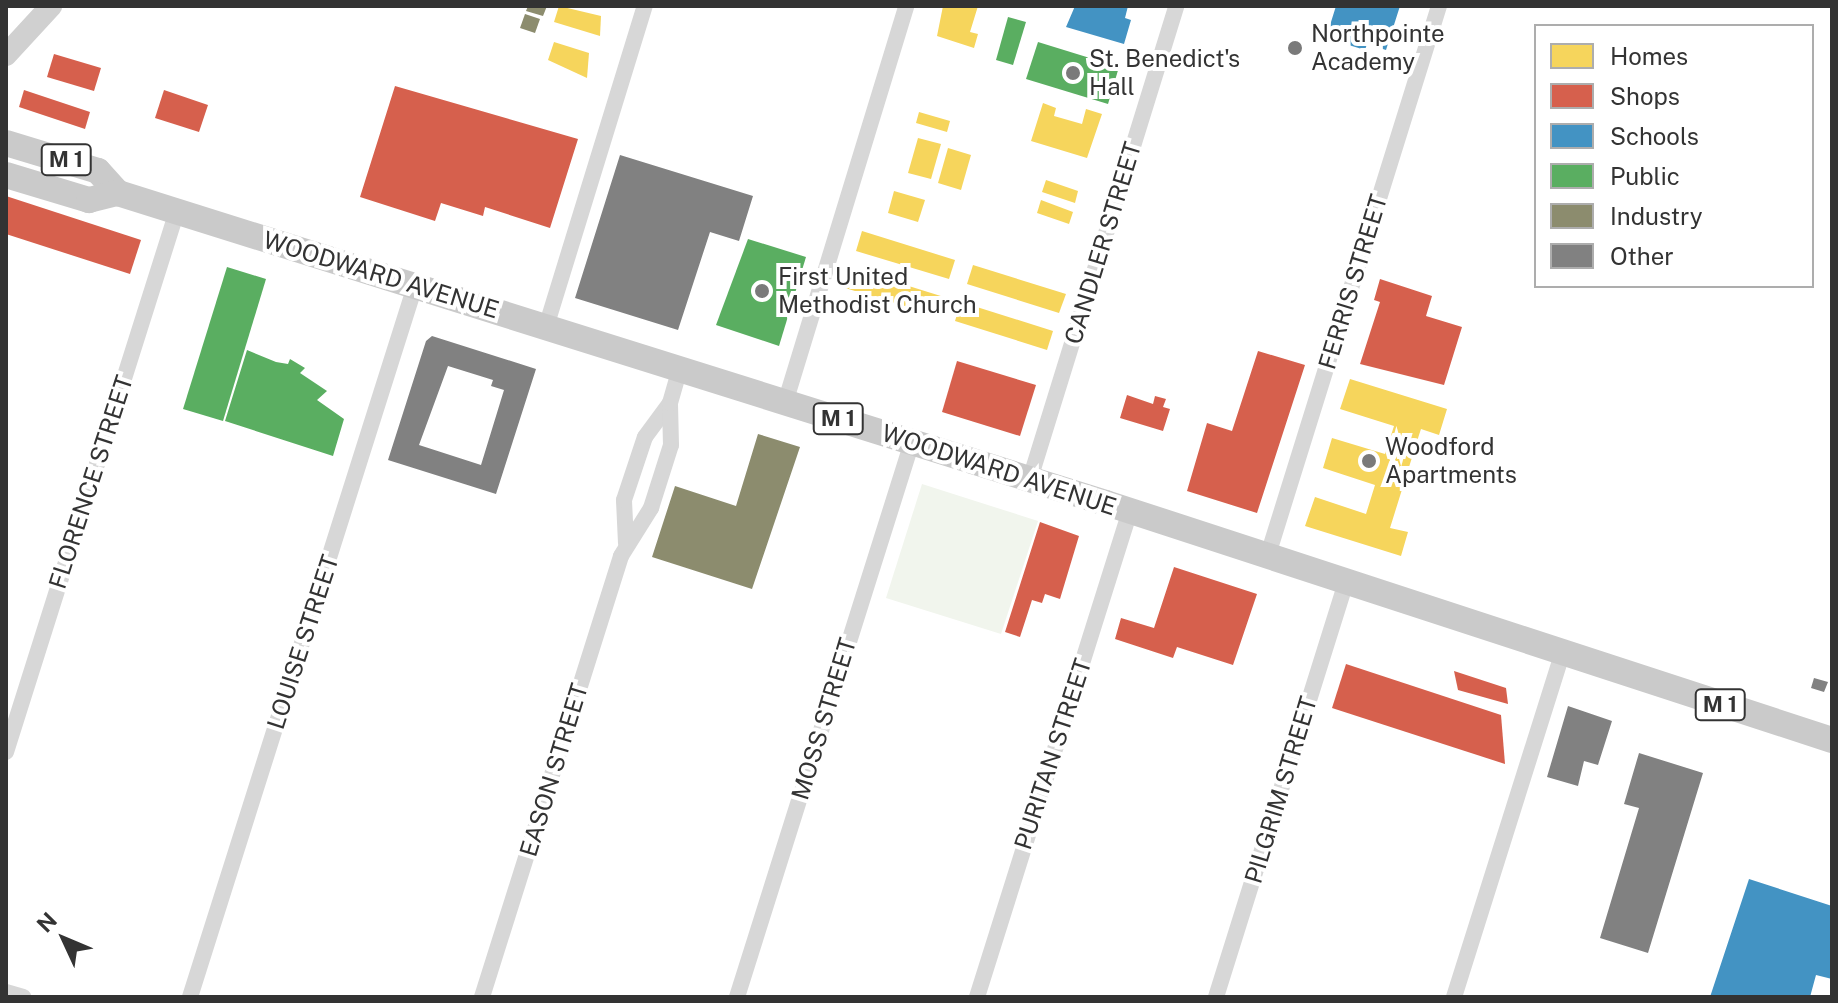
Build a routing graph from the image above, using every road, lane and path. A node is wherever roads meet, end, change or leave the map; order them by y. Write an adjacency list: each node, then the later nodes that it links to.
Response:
1 (51, 6): 6 (main road)
2 (645, 6): 12 (street)
3 (906, 6): 15 (street)
4 (1176, 6): 17 (street, CANDLER STREET)
5 (1439, 6): 20 (street, FERRIS STREET)
6 (6, 55)
7 (6, 143): 9 (main road, WOODWARD AVENUE / M 1)
8 (6, 175): 9 (main road, WOODWARD AVENUE / M 1)
9 (118, 193): 10 (main road, WOODWARD AVENUE / M 1)
10 (177, 211): 11 (main road, WOODWARD AVENUE / M 1); 24 (street, FLORENCE STREET)
11 (415, 286): 12 (main road, WOODWARD AVENUE / M 1); 27 (street, LOUISE STREET)
12 (546, 327): 13 (main road, WOODWARD AVENUE / M 1)
13 (680, 369): 14 (street, EASON STREET); 15 (main road, WOODWARD AVENUE / M 1)
14 (670, 403): 19 (street, EASON STREET); 19 (street, EASON STREET)
15 (785, 403): 16 (main road, WOODWARD AVENUE / M 1)
16 (912, 442): 17 (main road, WOODWARD AVENUE / M 1); 29 (street, MOSS STREET)
17 (1030, 479): 18 (main road, WOODWARD AVENUE / M 1)
18 (1130, 511): 20 (main road, WOODWARD AVENUE / M 1); 30 (street, PURITAN STREET)
19 (626, 543): 28 (street, EASON STREET)
20 (1267, 558): 21 (main road, WOODWARD AVENUE / M 1)
21 (1346, 583): 22 (main road, WOODWARD AVENUE / M 1); 31 (street, PILGRIM STREET)
22 (1562, 654): 23 (main road, WOODWARD AVENUE / M 1); 32 (street)
23 (1832, 740)
24 (6, 752)
25 (6, 992): 26 (street)
26 (23, 997)
27 (190, 997)
28 (482, 997)
29 (737, 997)
30 (977, 997)
31 (1216, 997)
32 (1454, 997)

